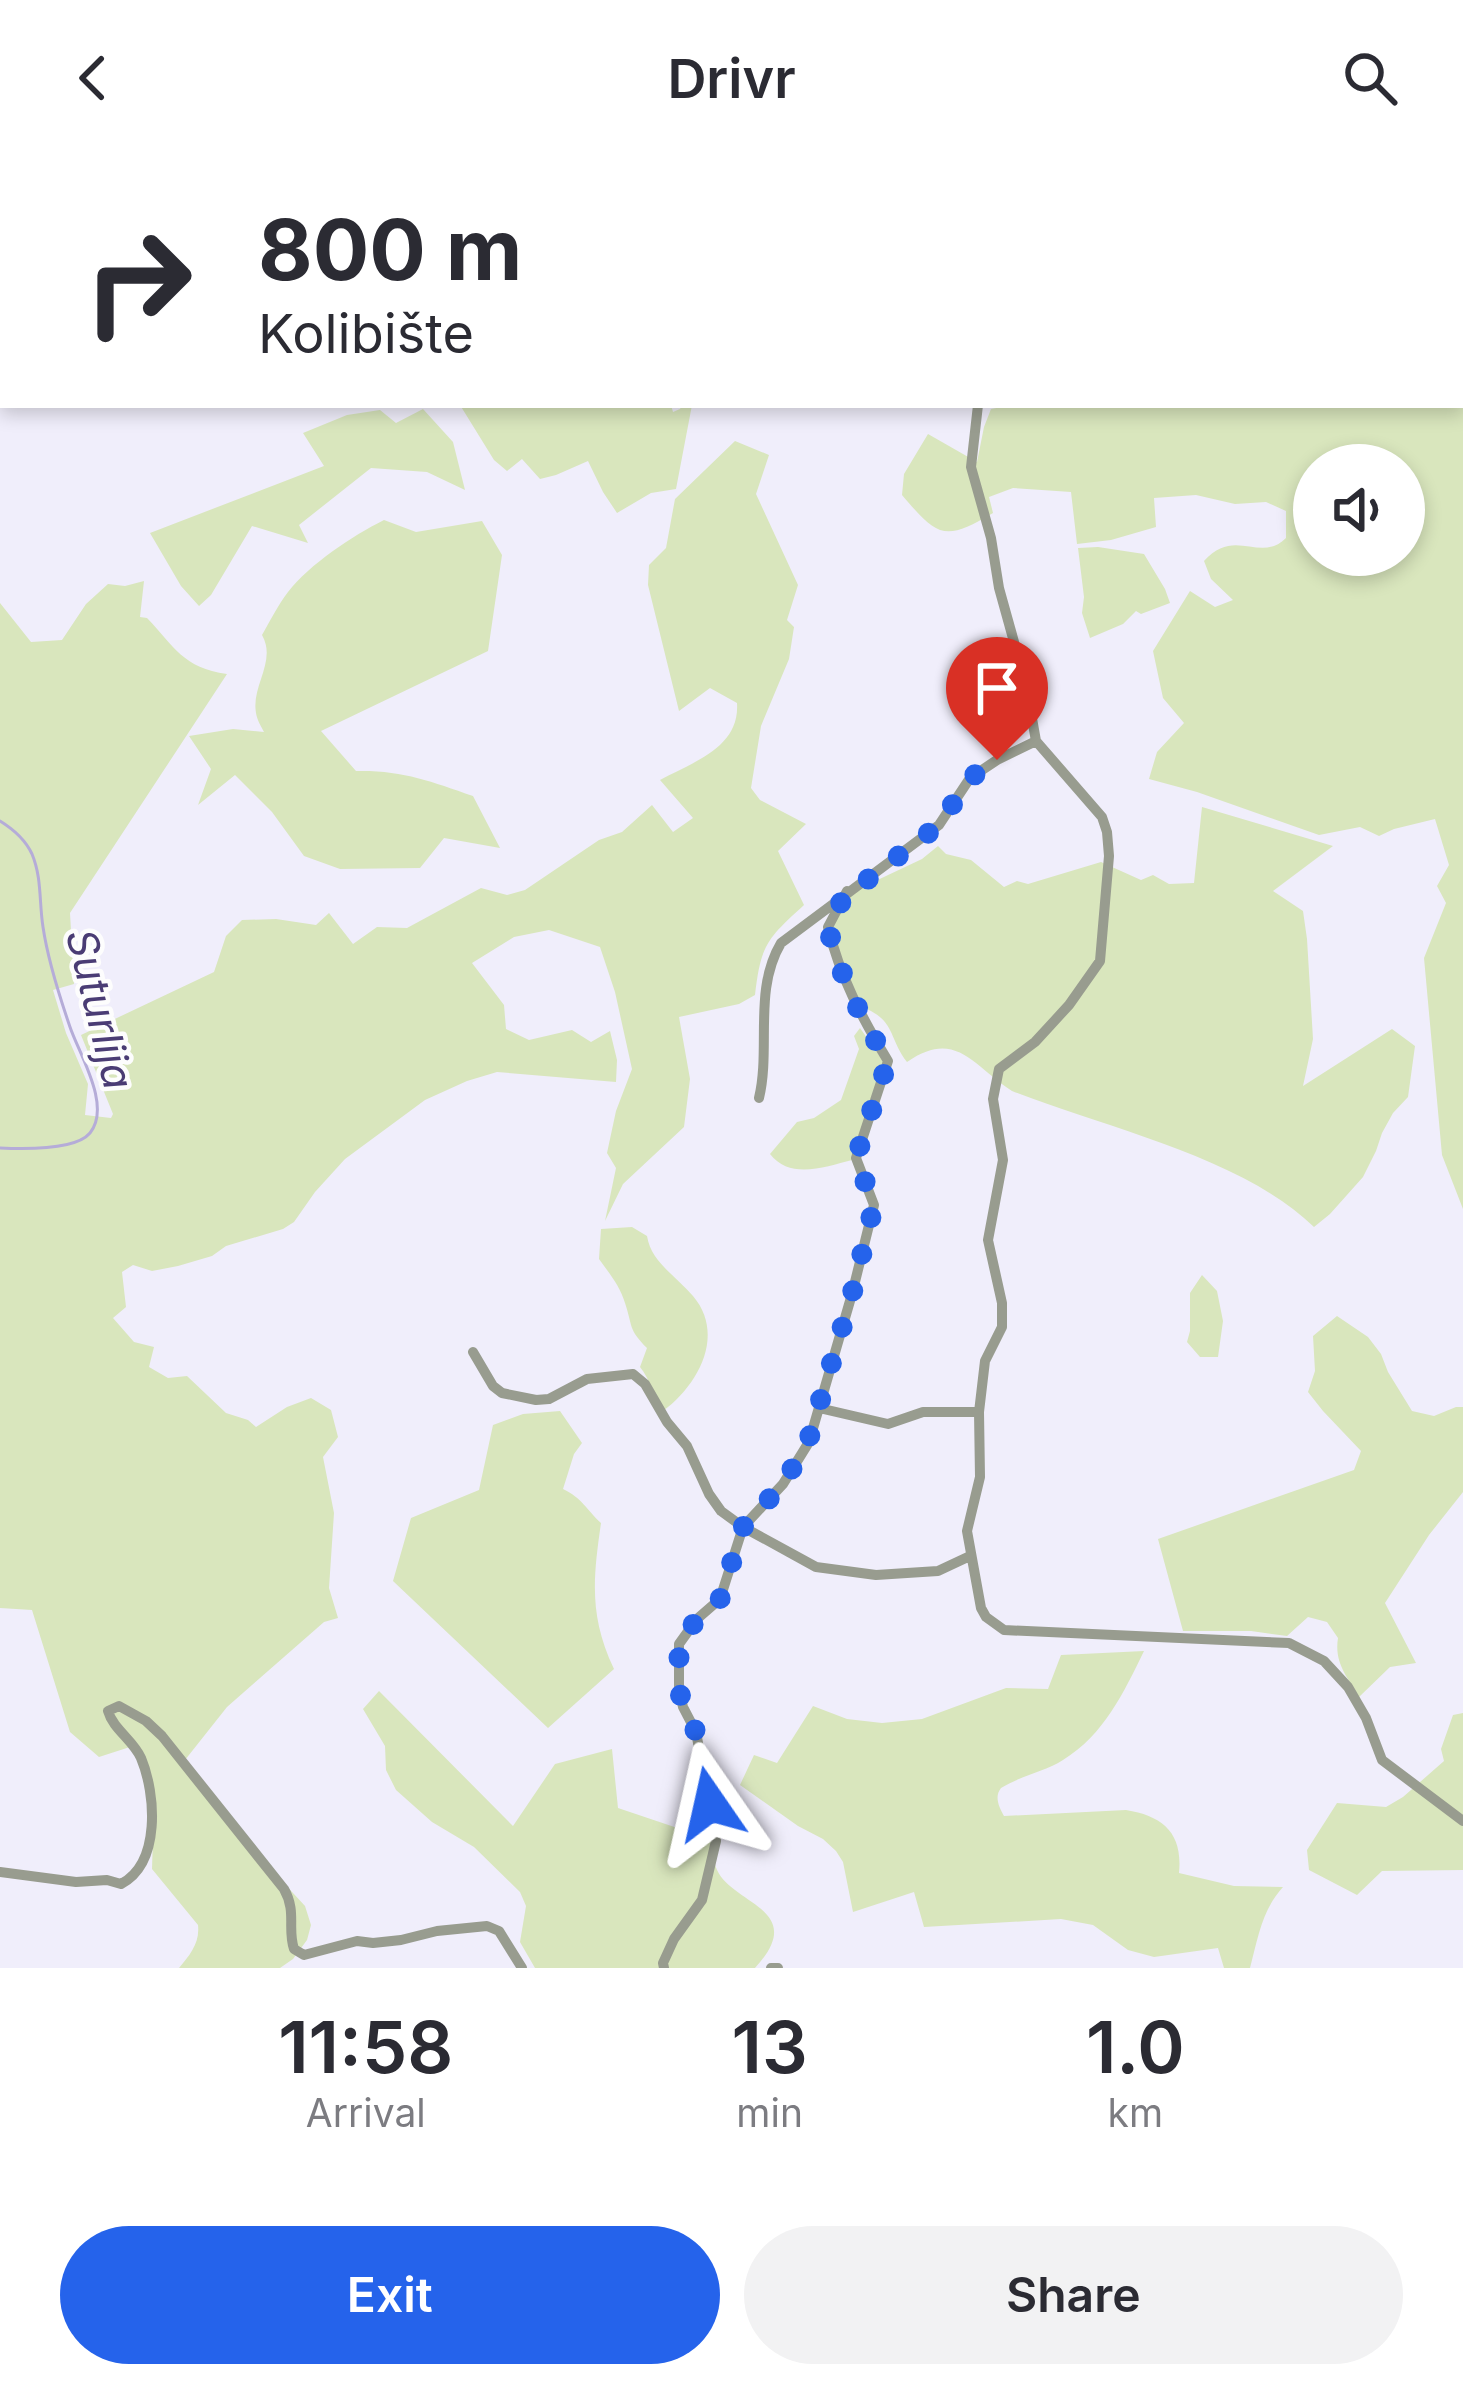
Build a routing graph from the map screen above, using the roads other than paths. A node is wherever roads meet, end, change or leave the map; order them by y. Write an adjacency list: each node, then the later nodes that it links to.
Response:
1 (978, 408): 2 (street)
2 (1036, 741): 3 (street); 7 (street)
3 (847, 891): 4 (street); 6 (street)
4 (759, 1098)
5 (473, 1352): 8 (street)
6 (819, 1408): 7 (street); 8 (street)
7 (979, 1412): 9 (street)
8 (743, 1527): 9 (street); 13 (street)
9 (970, 1556): 10 (street)
10 (1463, 1821)
11 (0, 1872): 12 (street)
12 (522, 1968)
13 (664, 1968)

